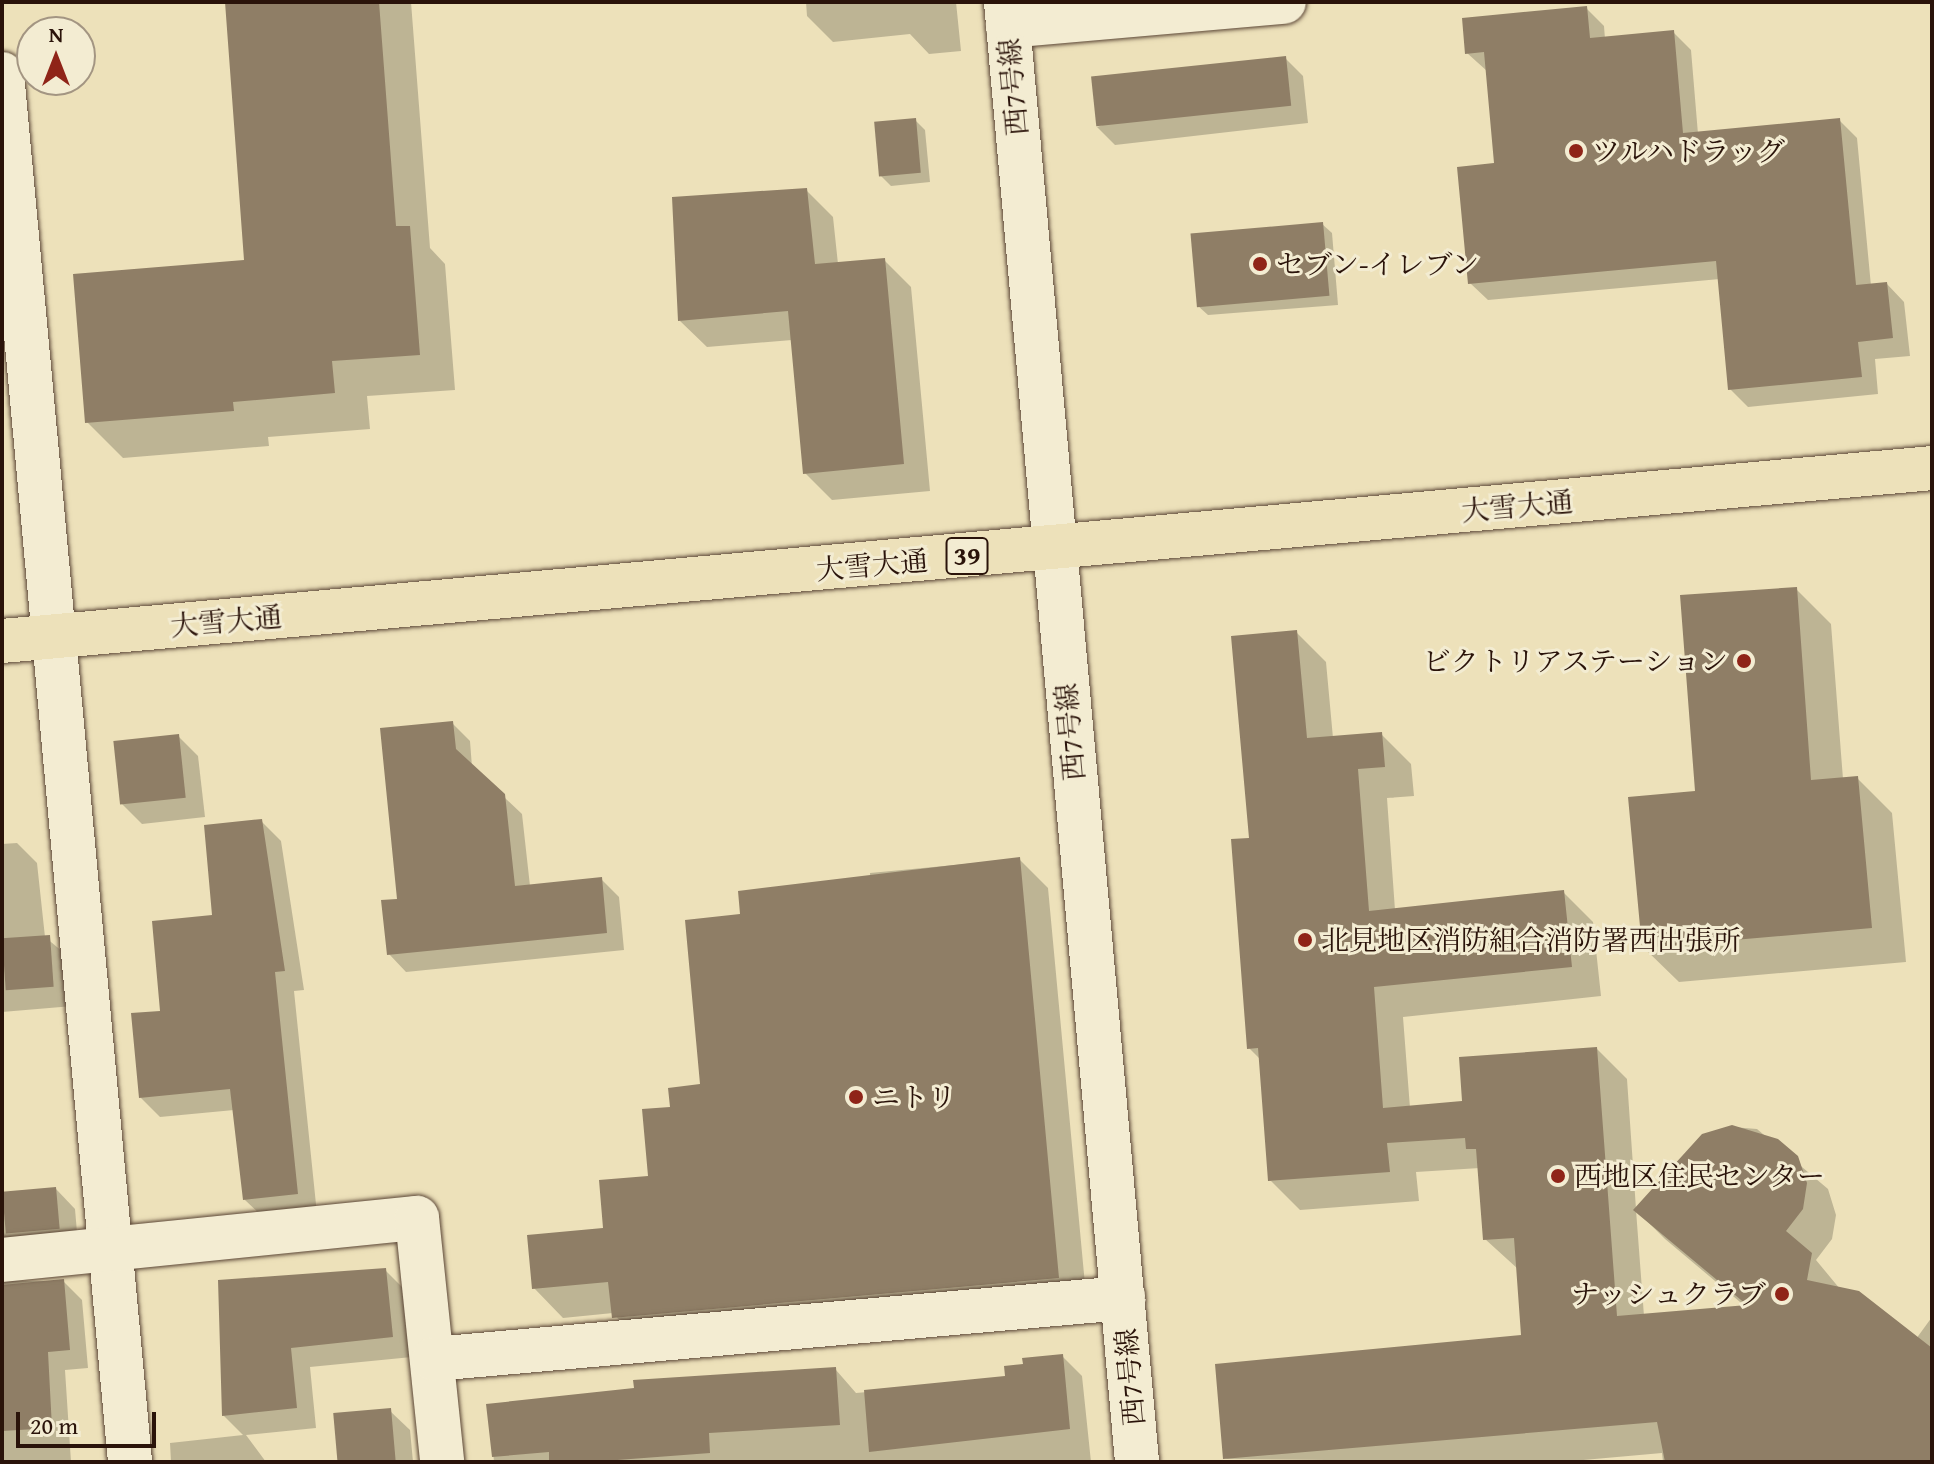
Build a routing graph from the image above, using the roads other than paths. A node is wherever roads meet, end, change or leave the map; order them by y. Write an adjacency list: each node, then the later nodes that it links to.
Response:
1 (1284, 2): 2 (street)
2 (1007, 14): 5 (street, 西7号線)
3 (2, 74): 6 (street)
4 (1932, 468): 5 (highway, 大雪大通 / 39)
5 (1053, 549): 6 (highway, 大雪大通 / 39); 10 (street, 西7号線)
6 (54, 636): 7 (highway, 大雪大通 / 39); 8 (street)
7 (2, 641)
8 (109, 1250): 9 (street); 11 (street); 12 (street)
9 (2, 1260)
10 (1123, 1298): 11 (street); 14 (street, 西7号線)
11 (434, 1359): 13 (street)
12 (130, 1462)
13 (442, 1462)
14 (1137, 1462)

